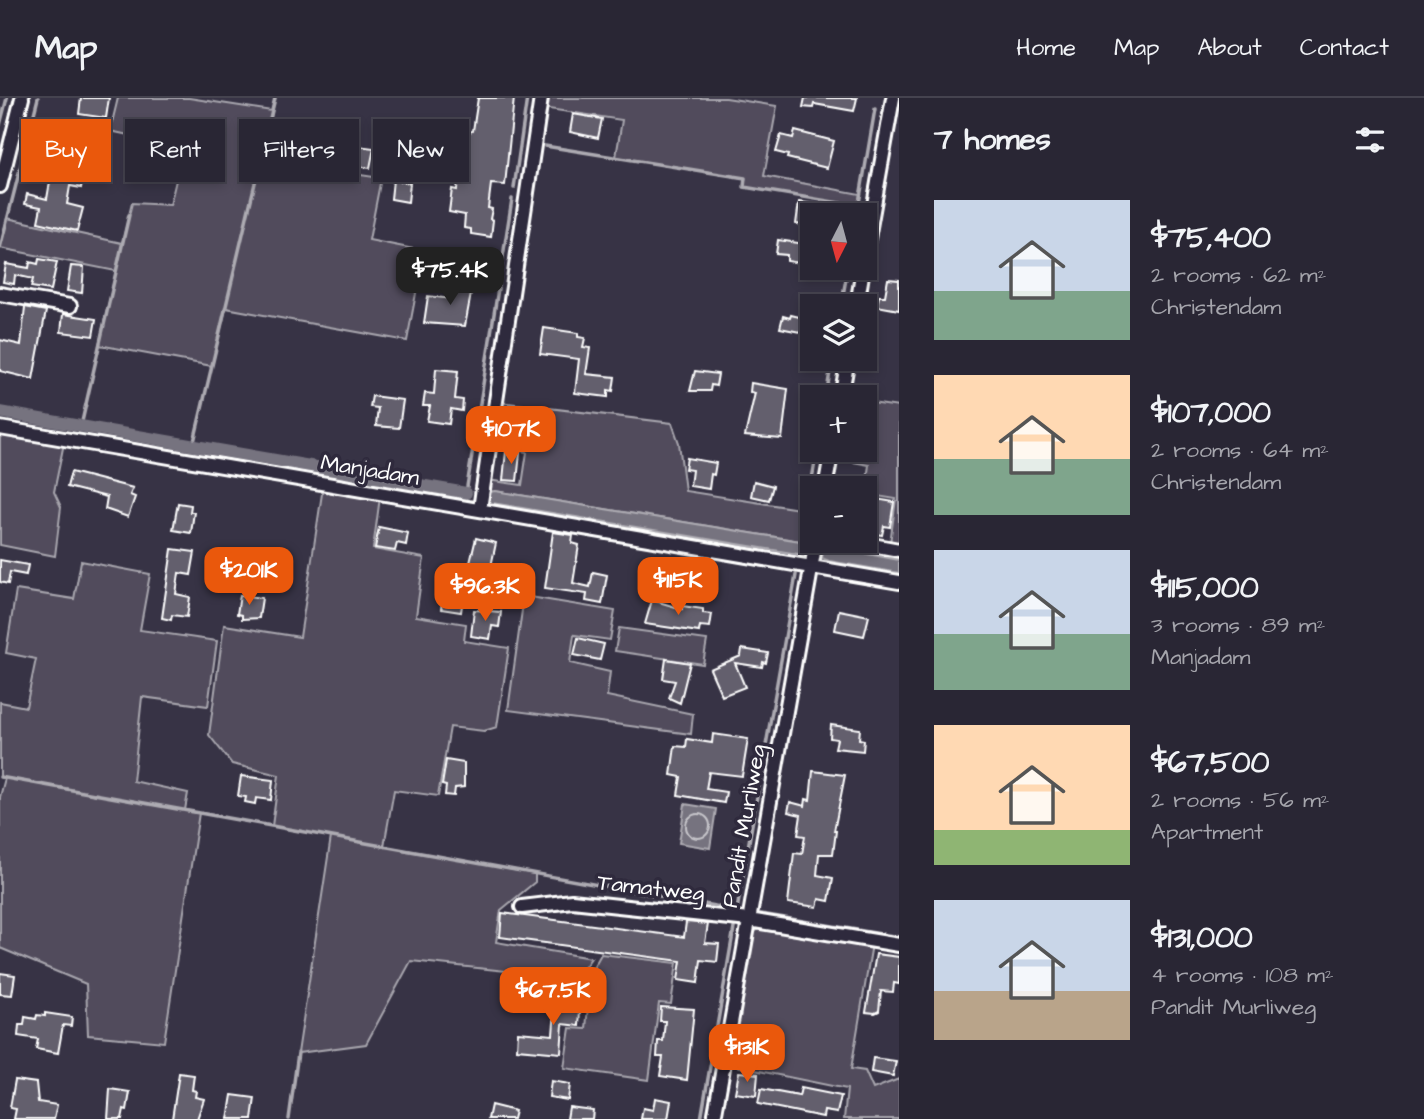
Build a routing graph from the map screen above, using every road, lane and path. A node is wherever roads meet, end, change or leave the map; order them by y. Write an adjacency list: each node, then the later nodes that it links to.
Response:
1 (22, 98): 4 (street)
2 (541, 98): 9 (street)
3 (893, 98): 5 (street)
4 (0, 186)
5 (874, 203)
6 (0, 294): 7 (street)
7 (70, 306)
8 (0, 428): 9 (street, Manjadam)
9 (480, 509): 13 (street, Manjadam)
10 (877, 546): 11 (street)
11 (899, 550)
12 (814, 553): 13 (street, Pandit Murliweg)
13 (812, 564): 14 (street, Manjadam); 16 (street, Pandit Murliweg)
14 (899, 582)
15 (522, 907): 16 (street, Tamatweg)
16 (749, 920): 17 (street, Tamatweg); 18 (street, Pandit Murliweg)
17 (899, 945)
18 (714, 1119)

